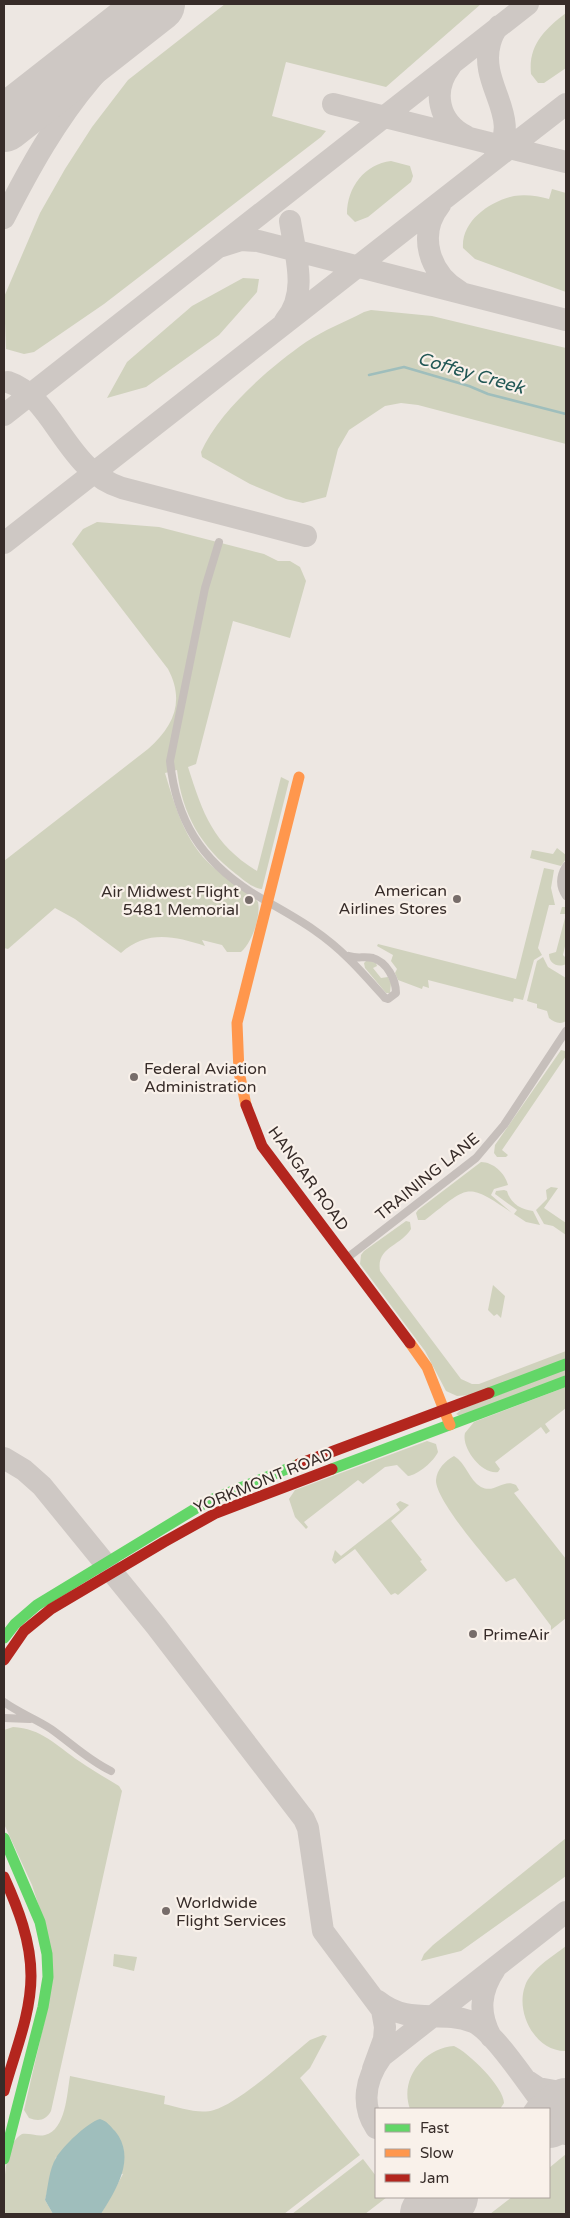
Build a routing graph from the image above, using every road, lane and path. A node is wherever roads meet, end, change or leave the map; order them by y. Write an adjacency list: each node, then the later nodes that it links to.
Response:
1 (219, 542): 5 (street)
2 (299, 777): 5 (street, HANGAR ROAD)
3 (566, 866): 4 (street)
4 (566, 896)
5 (267, 902): 6 (street); 8 (street, HANGAR ROAD)
6 (349, 956): 6 (street)
7 (566, 1031): 8 (street, TRAINING LANE)
8 (347, 1258): 11 (street, HANGAR ROAD)
9 (566, 1364): 11 (street, YORKMONT ROAD)
10 (566, 1381): 12 (street, YORKMONT ROAD)
11 (445, 1410): 12 (street, HANGAR ROAD); 13 (street, YORKMONT ROAD)
12 (450, 1425): 14 (street, YORKMONT ROAD)
13 (4, 1638)
14 (4, 1660)
15 (4, 1702): 17 (street)
16 (4, 1718): 17 (street)
17 (30, 1719): 18 (street)
18 (111, 1771)
19 (4, 1838): 22 (street)
20 (4, 1877): 21 (street)
21 (4, 2092)
22 (9, 2121): 23 (street)
23 (4, 2159)

